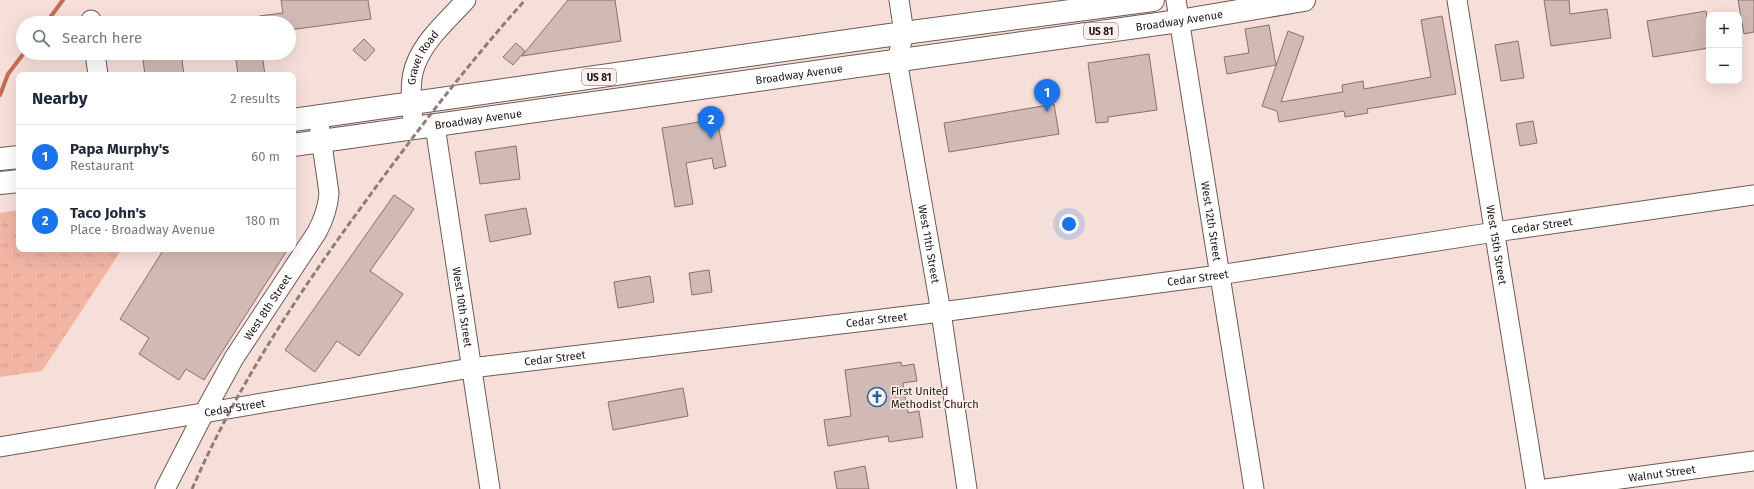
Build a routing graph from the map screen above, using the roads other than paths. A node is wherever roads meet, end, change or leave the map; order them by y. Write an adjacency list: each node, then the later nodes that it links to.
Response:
1 (466, 0): 12 (street, Gravel Road)
2 (899, 0): 8 (street, West 11th Street)
3 (1153, 0): 8 (highway, US 81)
4 (1304, 0): 6 (highway, Broadway Avenue / US 81)
5 (1457, 0): 22 (street, West 15th Street)
6 (1245, 4): 7 (highway, Broadway Avenue / US 81)
7 (1177, 10): 10 (highway, Broadway Avenue / US 81); 23 (street, West 12th Street)
8 (904, 33): 10 (street, West 11th Street); 12 (highway, US 81)
9 (96, 60): 11 (street)
10 (897, 60): 15 (highway, Broadway Avenue / US 81); 24 (street, West 11th Street)
11 (98, 72)
12 (413, 103): 13 (highway, US 81); 16 (street, Gravel Road)
13 (318, 117): 14 (highway, US 81); 17 (street, West 8th Street)
14 (296, 120)
15 (435, 126): 16 (highway, Broadway Avenue / US 81); 25 (street, West 10th Street)
16 (413, 128): 17 (highway, Broadway Avenue / US 81)
17 (321, 141): 18 (highway, Broadway Avenue / US 81); 26 (street, West 8th Street)
18 (296, 145)
19 (16, 157): 20 (highway)
20 (0, 159)
21 (1754, 195): 22 (street, Cedar Street)
22 (1495, 232): 23 (street, Cedar Street); 33 (street, West 15th Street)
23 (1219, 275): 24 (street, Cedar Street); 32 (street, West 12th Street)
24 (941, 312): 25 (street, Cedar Street); 31 (street, West 11th Street)
25 (471, 368): 26 (street, Cedar Street); 30 (street, West 10th Street)
26 (204, 413): 27 (street, Cedar Street); 29 (street, West 8th Street)
27 (0, 447)
28 (1754, 461): 34 (street, Walnut Street)
29 (165, 489)
30 (490, 489)
31 (967, 489)
32 (1254, 489)
33 (1536, 489)
34 (1546, 489)

